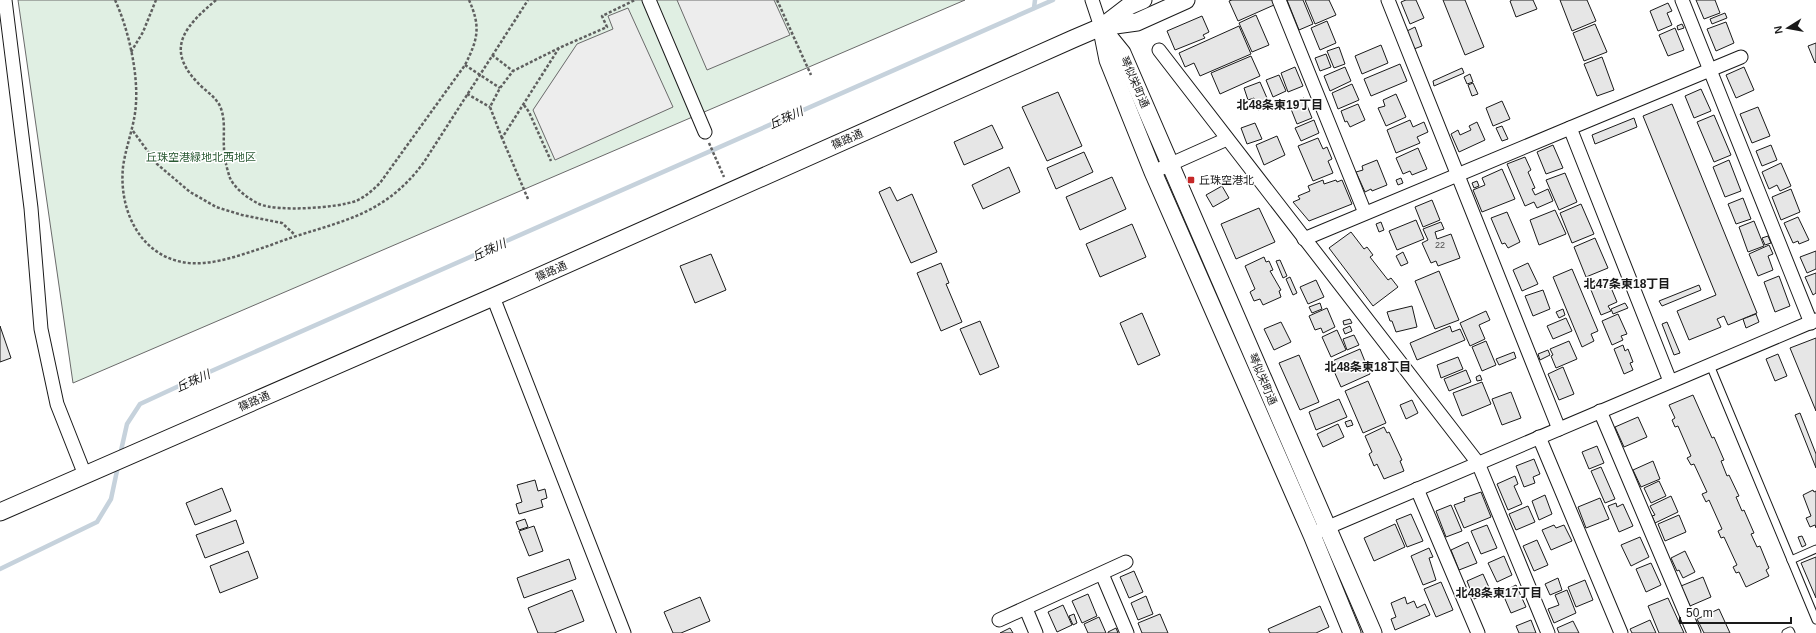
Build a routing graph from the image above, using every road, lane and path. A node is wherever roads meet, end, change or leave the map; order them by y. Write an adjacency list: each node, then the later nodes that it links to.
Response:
1 (5, 0): 54 (street)
2 (115, 0): 19 (path)
3 (156, 0): 19 (path)
4 (216, 0): 22 (path)
5 (469, 0): 22 (path)
6 (528, 0): 20 (path)
7 (635, 0): 17 (path)
8 (649, 0): 33 (street)
9 (777, 0): 26 (path)
10 (1092, 0): 16 (street)
11 (1143, 0): 16 (street, 篠路通)
12 (1186, 0): 16 (street, 篠路通)
13 (1279, 0): 43 (street)
14 (1388, 0): 40 (street)
15 (1682, 0): 23 (street)
16 (1101, 27): 38 (street, 琴似栄町通); 39 (street, 琴似栄町通); 41 (street, 篠路通)
17 (559, 48): 24 (path); 29 (path)
18 (1159, 50): 35 (street)
19 (131, 52): 32 (path)
20 (492, 55): 24 (path); 25 (path)
21 (1741, 57): 23 (street)
22 (465, 65): 25 (path)
23 (1709, 70): 31 (street); 47 (street)
24 (513, 71): 27 (path)
25 (479, 73): 27 (path); 28 (path)
26 (811, 74)
27 (500, 88): 30 (path)
28 (467, 94): 30 (path); 44 (path)
29 (524, 105): 34 (path); 37 (path)
30 (490, 107): 34 (path)
31 (1570, 128): 40 (street); 49 (street)
32 (132, 131): 44 (path); 44 (path)
33 (705, 132)
34 (502, 138): 42 (path)
35 (1227, 139): 38 (street); 45 (street)
36 (716, 160): 41 (path)
37 (551, 161)
38 (1171, 165): 39 (street); 57 (street, 琴似栄町通)
39 (1153, 172): 58 (street, 琴似栄町通)
40 (1457, 175): 43 (street); 51 (street)
41 (729, 192): 46 (street, 篠路通)
42 (528, 199)
43 (1365, 213): 45 (street)
44 (295, 235)
45 (1304, 239): 53 (street)
46 (493, 297): 54 (street, 篠路通); 66 (street)
47 (1813, 321): 48 (street)
48 (1710, 365): 49 (street); 60 (lane)
49 (1670, 381): 50 (street)
50 (1600, 411): 51 (street); 74 (street)
51 (1559, 429): 52 (street)
52 (1539, 437): 53 (street); 73 (street)
53 (1478, 463): 55 (street); 72 (street)
54 (85, 475): 56 (street, 篠路通)
55 (1417, 489): 57 (street); 71 (street)
56 (0, 512)
57 (1328, 528): 58 (street); 70 (street, 琴似栄町通)
58 (1312, 534): 69 (street, 琴似栄町通)
59 (1816, 549): 60 (lane)
60 (1791, 560): 65 (lane)
61 (1126, 562): 62 (street)
62 (1102, 574): 63 (street); 68 (street)
63 (1026, 609): 64 (street); 67 (street)
64 (999, 620)
65 (1816, 620)
66 (624, 633)
67 (1036, 633)
68 (1127, 633)
69 (1352, 633)
70 (1373, 633)
71 (1478, 633)
72 (1548, 633)
73 (1621, 633)
74 (1694, 633)
75 (1786, 633): 76 (lane)
76 (1791, 633)

